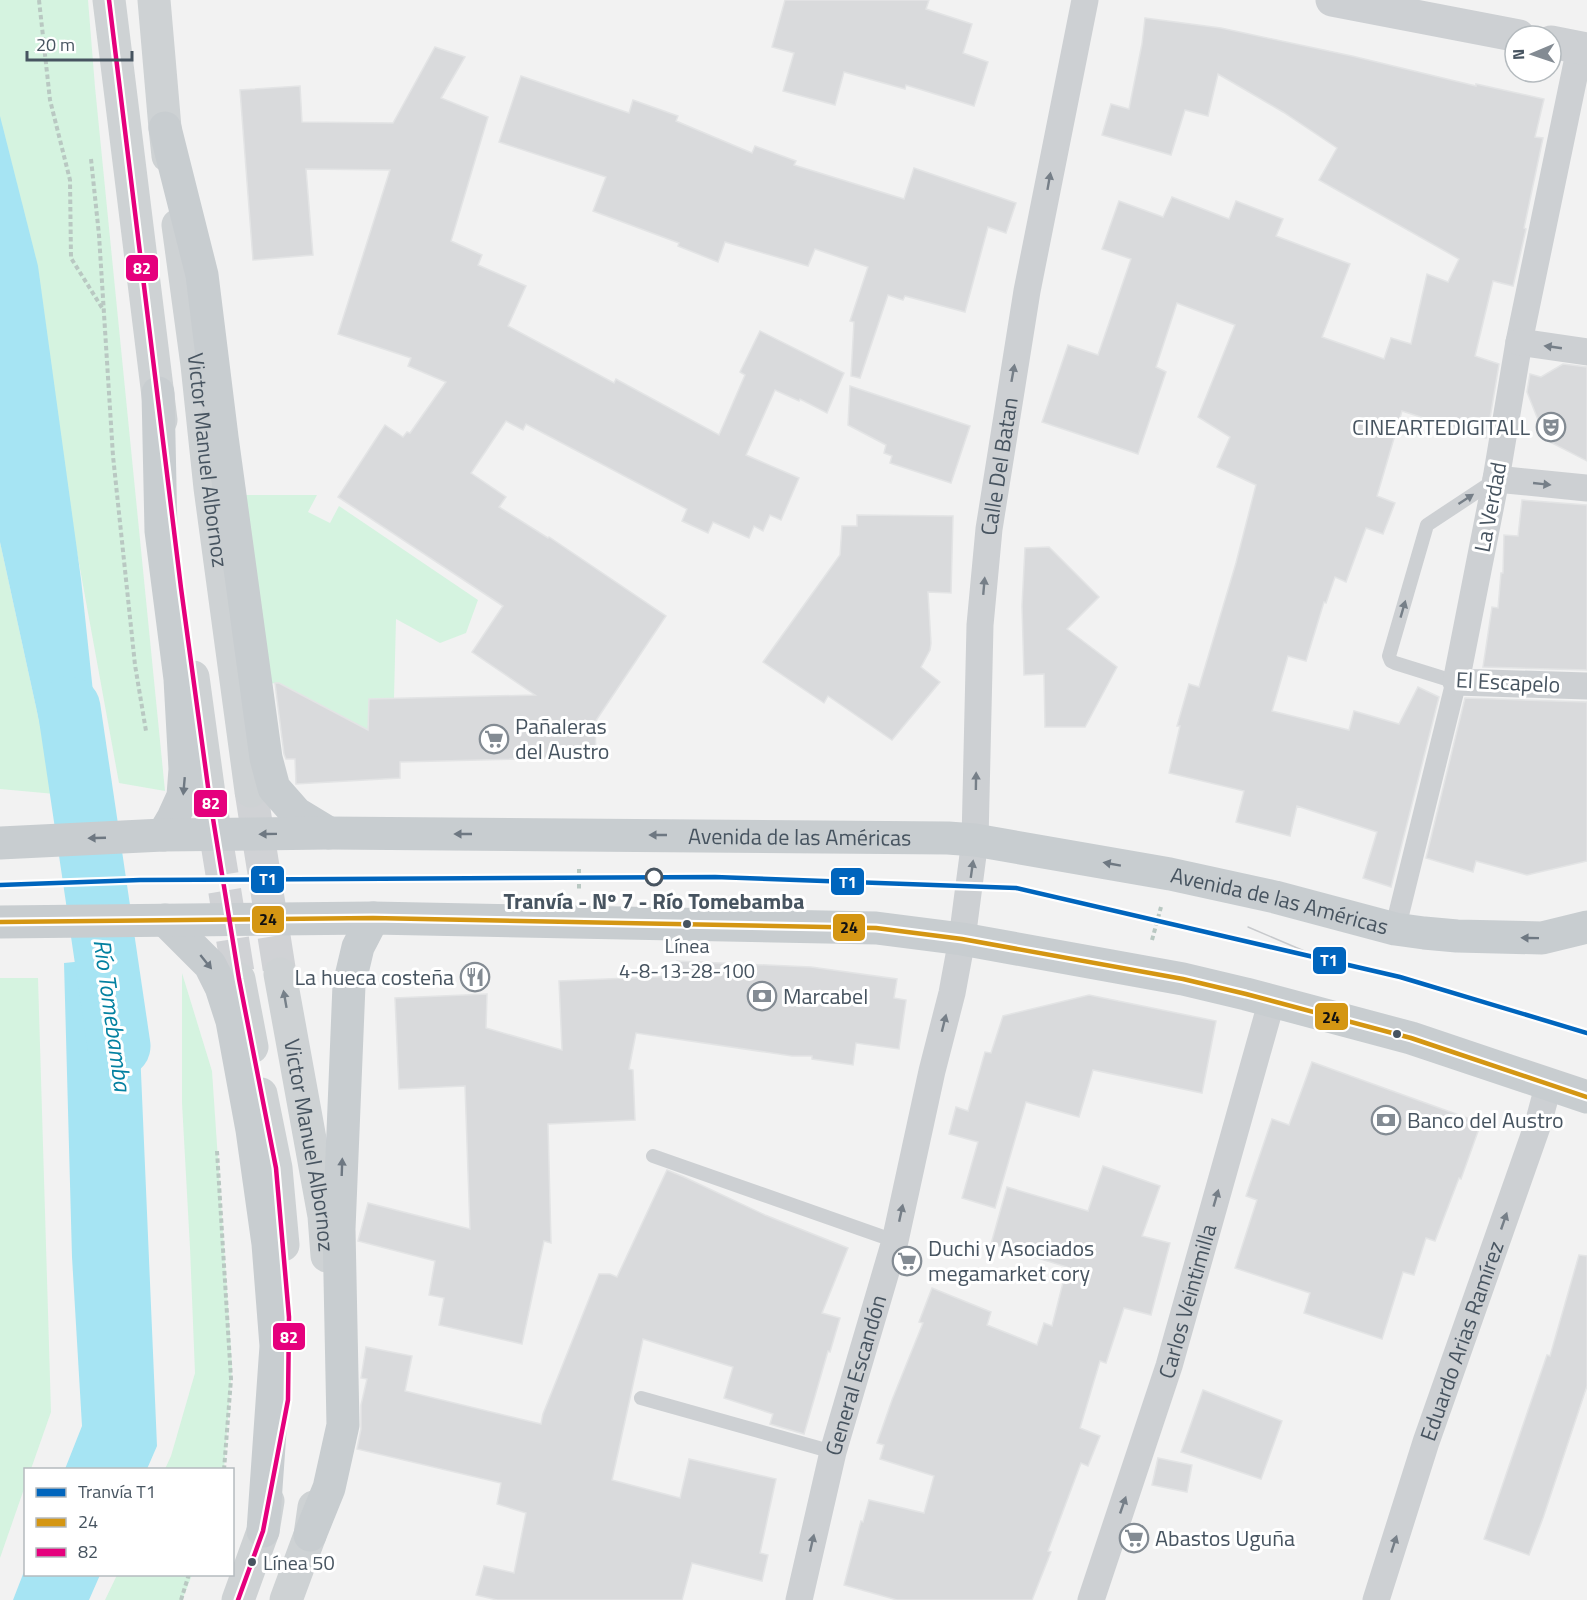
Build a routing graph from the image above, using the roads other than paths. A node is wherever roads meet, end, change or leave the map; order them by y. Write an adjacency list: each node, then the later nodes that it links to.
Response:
1 (109, 0): 10 (main road, Victor Manuel Albornoz)
2 (154, 0): 7 (main road, Victor Manuel Albornoz)
3 (1085, 0): 19 (street, Calle Del Batan, one-way to 3)
4 (1332, 0): 5 (street)
5 (1503, 33)
6 (1572, 46): 8 (street, La Verdad)
7 (165, 128): 15 (main road, Victor Manuel Albornoz); 17 (main road)
8 (1519, 342): 9 (street, one-way to 8); 11 (street, La Verdad)
9 (1587, 352)
10 (158, 393): 16 (main road, Victor Manuel Albornoz); 18 (main road, one-way to 18)
11 (1496, 479): 12 (street, one-way to 12); 13 (street, La Verdad); 13 (lane, El Escapelo, one-way to 11)
12 (1587, 488)
13 (1456, 682): 14 (street, El Escapelo); 25 (street, La Verdad)
14 (1587, 686)
15 (251, 792)
16 (209, 794)
17 (329, 834): 18 (main road, Avenida de las Américas, one-way to 18); 19 (main road, Avenida de las Américas, one-way to 17)
18 (159, 836): 20 (main road, Avenida de las Américas, one-way to 20)
19 (975, 840): 25 (main road, Avenida de las Américas, one-way to 19); 26 (street, Calle Del Batan, one-way to 19)
20 (4, 842)
21 (374, 918): 22 (main road); 26 (main road); 37 (main road, one-way to 21)
22 (162, 920): 23 (main road); 36 (main road, one-way to 36)
23 (1, 922)
24 (1587, 927): 25 (main road, Avenida de las Américas, one-way to 25)
25 (1395, 928)
26 (962, 939): 29 (main road); 33 (street, General Escandón, one-way to 26)
27 (280, 974): 37 (main road, Victor Manuel Albornoz, one-way to 27)
28 (239, 979): 36 (main road, Victor Manuel Albornoz)
29 (1272, 1000): 30 (main road); 41 (street, Carlos Veintimilla, one-way to 29)
30 (1549, 1083): 31 (main road); 42 (street, Eduardo Arias Ramírez, one-way to 30)
31 (1587, 1097)
32 (653, 1156): 33 (lane)
33 (895, 1241): 35 (street, General Escandón)
34 (640, 1398): 35 (lane)
35 (833, 1452): 40 (street, General Escandón, one-way to 35)
36 (263, 1531): 38 (main road, Victor Manuel Albornoz)
37 (310, 1535): 39 (main road, Victor Manuel Albornoz)
38 (238, 1600)
39 (286, 1600)
40 (799, 1600)
41 (1091, 1600)
42 (1376, 1600)

